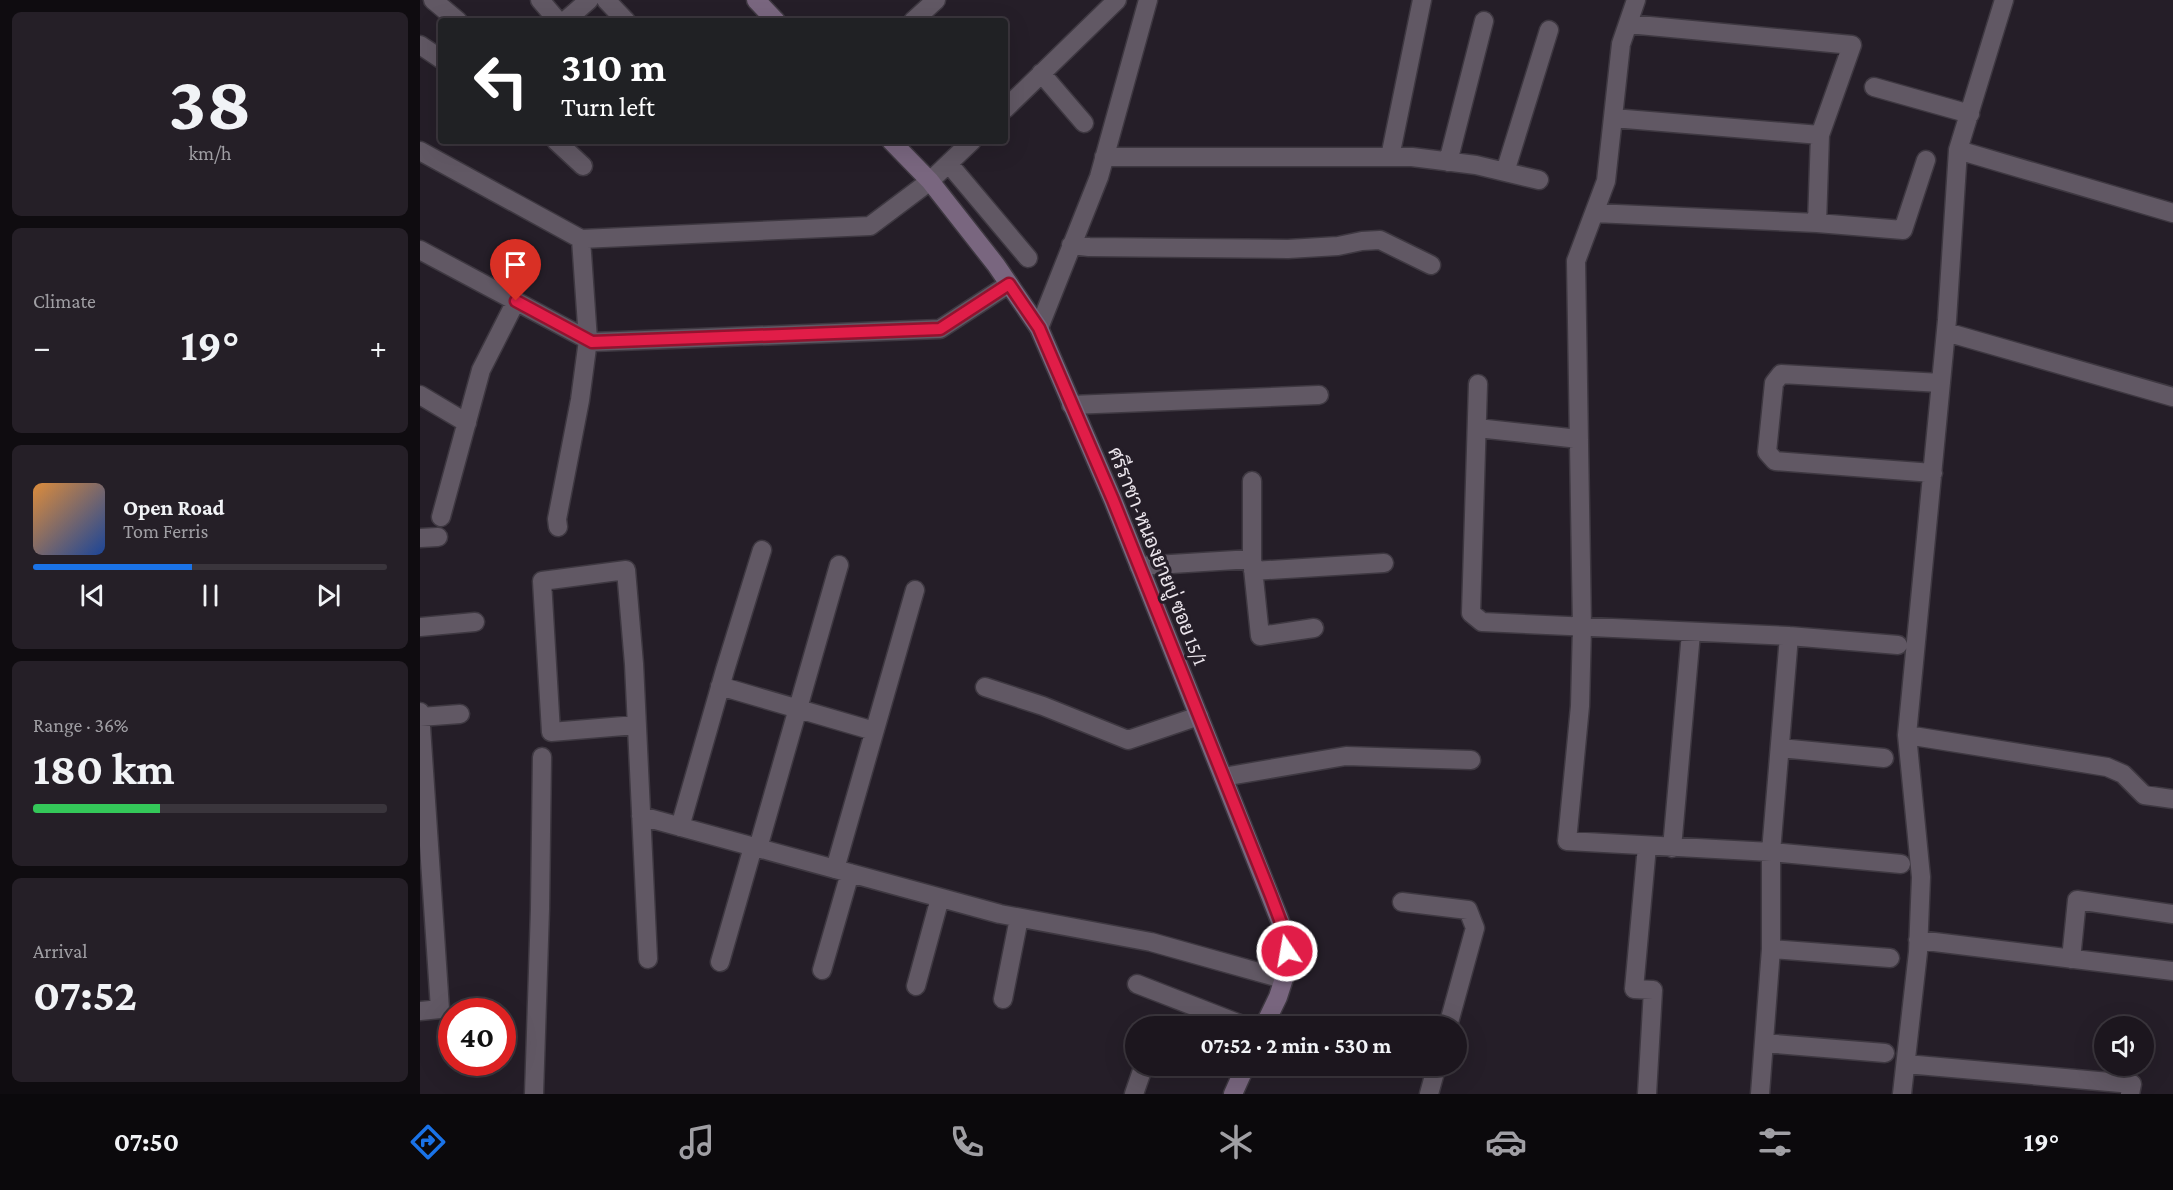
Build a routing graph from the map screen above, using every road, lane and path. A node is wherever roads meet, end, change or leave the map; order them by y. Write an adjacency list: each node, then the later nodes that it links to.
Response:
1 (433, 0): 12 (street)
2 (540, 0): 13 (street)
3 (589, 0): 14 (street)
4 (606, 0): 15 (street)
5 (756, 0): 16 (street)
6 (1117, 0): 24 (street)
7 (1148, 0): 36 (street)
8 (1422, 0): 37 (street)
9 (1636, 0): 20 (street)
10 (2004, 0): 27 (street)
11 (929, 2): 17 (street); 18 (street)
12 (454, 18)
13 (555, 18)
14 (568, 18)
15 (623, 18)
16 (773, 18)
17 (916, 18)
18 (939, 18)
19 (1484, 21): 39 (street)
20 (1628, 24): 28 (street); 30 (street)
21 (1549, 30): 42 (street)
22 (420, 45): 23 (street)
23 (438, 57)
24 (1041, 74): 26 (street); 29 (street)
25 (1874, 87): 27 (street)
26 (1008, 105)
27 (1970, 114): 35 (street)
28 (1613, 118): 30 (street); 45 (street)
29 (1084, 123)
30 (1820, 135): 47 (street)
31 (559, 144): 41 (street)
32 (894, 144): 44 (street, ศรีราชา-หนองยายบู่ ซอย 15/1)
33 (969, 144): 40 (street)
34 (420, 150): 48 (street)
35 (1958, 150): 46 (street); 56 (street)
36 (1104, 157): 37 (street); 49 (street)
37 (1390, 157): 39 (street)
38 (1926, 159): 47 (street)
39 (1448, 162): 42 (street)
40 (949, 164): 44 (street); 51 (street)
41 (583, 166)
42 (1504, 172): 43 (street)
43 (1539, 180)
44 (930, 181): 48 (street); 53 (street, ศรีราชา-หนองยายบู่ ซอย 15/1)
45 (1594, 213): 47 (street); 66 (street)
46 (2173, 213)
47 (1817, 223)
48 (581, 239): 57 (street)
49 (1071, 245): 52 (street); 55 (street)
50 (420, 250): 54 (street)
51 (1028, 258)
52 (1431, 265)
53 (1009, 284): 55 (street, ศรีราชา-หนองยายบู่ ซอย 15/1); 57 (street)
54 (516, 301): 57 (street); 64 (street)
55 (1039, 328): 63 (street, ศรีราชา-หนองยายบู่ ซอย 15/1)
56 (1946, 332): 58 (street); 62 (street)
57 (588, 340): 70 (street)
58 (1941, 383): 67 (street); 67 (street)
59 (1478, 384): 65 (street)
60 (420, 394): 64 (street)
61 (1319, 395): 63 (street)
62 (2173, 397)
63 (1071, 405): 77 (street, ศรีราชา-หนองยายบู่ ซอย 15/1)
64 (467, 423): 69 (street)
65 (1477, 428): 66 (street); 81 (street)
66 (1579, 439): 81 (street)
67 (1933, 473): 94 (street)
68 (1252, 481): 75 (street)
69 (441, 517)
70 (558, 527)
71 (438, 537): 72 (street)
72 (420, 538)
73 (762, 550): 86 (street)
74 (1384, 563): 75 (street)
75 (1253, 565): 77 (street); 82 (street)
76 (839, 566): 88 (street)
77 (1139, 566): 91 (street, ศรีราชา-หนองยายบู่ ซอย 15/1)
78 (915, 590): 93 (street)
79 (475, 622): 80 (street)
80 (420, 627)
81 (1582, 627): 83 (street); 103 (street)
82 (1314, 628)
83 (1691, 633): 84 (street); 105 (street)
84 (1789, 636): 85 (street); 95 (street)
85 (1898, 645)
86 (720, 686): 88 (street); 102 (street)
87 (985, 687): 91 (street)
88 (797, 709): 93 (street); 104 (street)
89 (460, 714): 90 (street)
90 (420, 715): 125 (street)
91 (1199, 716): 99 (street, ศรีราชา-หนองยายบู่ ซอย 15/1)
92 (636, 725): 92 (street); 101 (street)
93 (874, 731): 108 (street)
94 (1907, 735): 100 (street); 113 (street)
95 (1780, 748): 97 (street); 106 (street)
96 (542, 757): 135 (street)
97 (1884, 758)
98 (1472, 760): 99 (street)
99 (1223, 777): 121 (street, ศรีราชา-หนองยายบู่ ซอย 15/1)
100 (2173, 799)
101 (641, 816): 102 (street); 116 (street)
102 (680, 827): 104 (street)
103 (1647, 846): 105 (street); 139 (street)
104 (755, 847): 108 (street); 118 (street)
105 (1672, 848): 106 (street)
106 (1771, 852): 107 (street); 114 (street)
107 (1901, 864)
108 (842, 871): 109 (street); 119 (street)
109 (940, 898): 112 (street); 123 (street)
110 (1402, 902): 128 (street)
111 (2173, 914): 117 (street)
112 (1019, 918): 121 (street); 124 (street)
113 (1918, 940): 117 (street); 131 (street)
114 (1771, 949): 115 (street); 129 (street)
115 (1890, 958)
116 (648, 959)
117 (2071, 959): 120 (street)
118 (720, 962)
119 (822, 970)
120 (2173, 971)
121 (1284, 979): 127 (street, ศรีราชา-หนองยายบู่ ซอย 15/1)
122 (1137, 984): 126 (street)
123 (916, 986)
124 (1003, 999)
125 (420, 1011)
126 (1219, 1016)
127 (1268, 1016)
128 (1451, 1016)
129 (1764, 1043): 130 (street); 140 (street)
130 (1885, 1053)
131 (1906, 1064): 141 (street); 142 (street)
132 (1140, 1076): 136 (street)
133 (1241, 1076): 137 (street)
134 (1434, 1076): 138 (street)
135 (534, 1094)
136 (1134, 1094)
137 (1233, 1094)
138 (1429, 1094)
139 (1647, 1094)
140 (1760, 1094)
141 (1902, 1094)
142 (2130, 1094)

